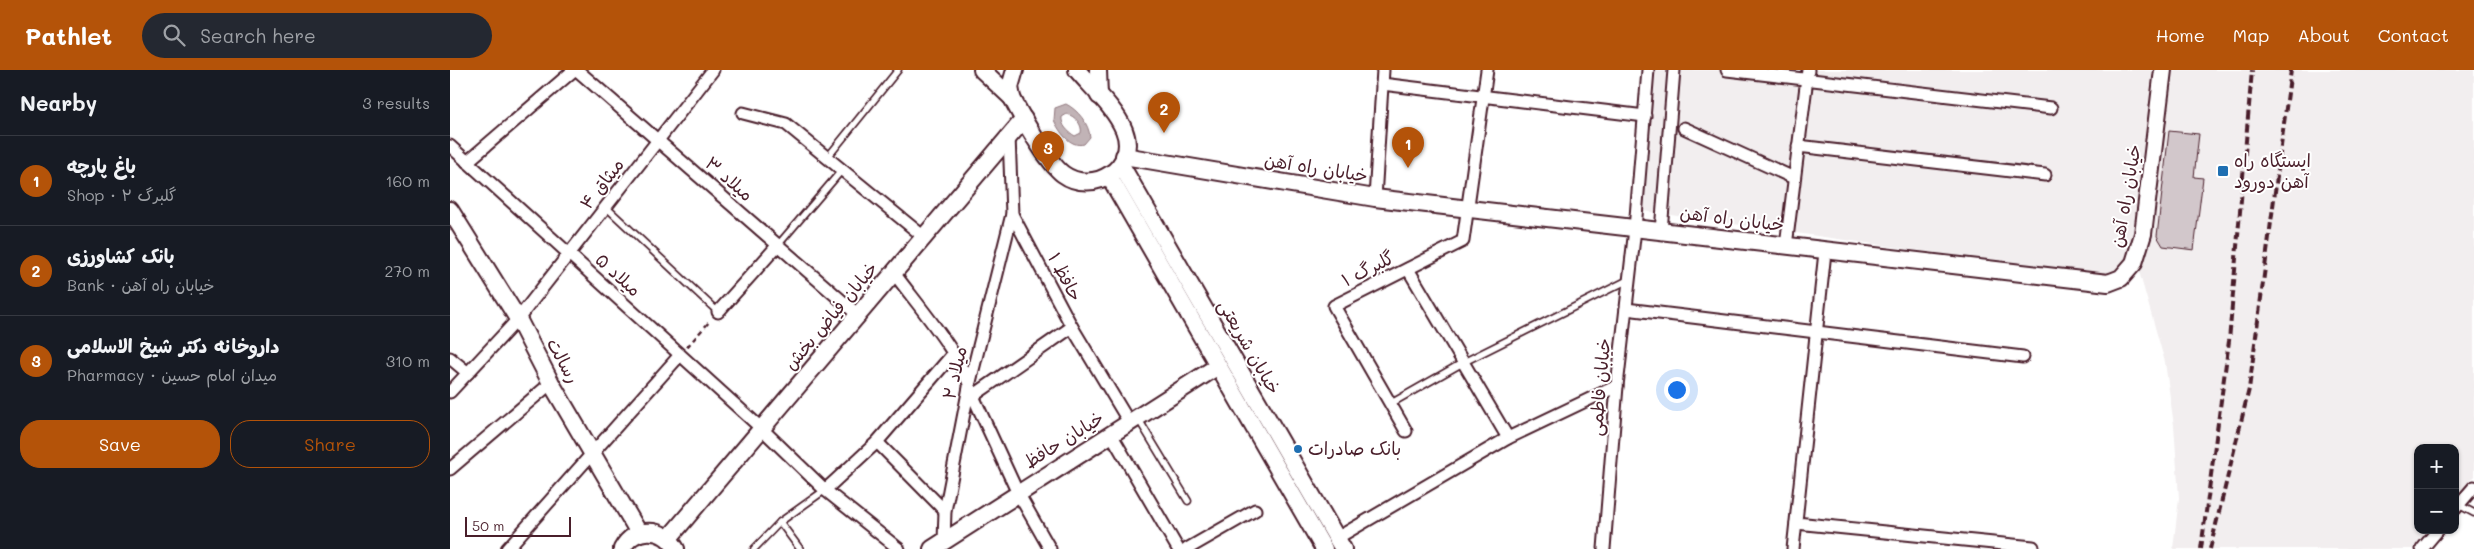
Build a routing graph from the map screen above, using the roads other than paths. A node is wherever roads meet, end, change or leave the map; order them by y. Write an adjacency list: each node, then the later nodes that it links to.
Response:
1 (576, 70): 25 (street, میلاد ۳); 29 (street)
2 (712, 70): 25 (street, میثاق ۴)
3 (898, 70): 28 (lane)
4 (982, 70): 18 (street)
5 (1015, 70): 18 (street)
6 (1077, 70): 16 (street)
7 (1098, 70): 16 (street)
8 (1383, 70): 15 (street)
9 (1487, 70): 17 (street)
10 (1648, 70): 21 (street, خیابان فاطمی)
11 (1674, 70): 40 (street)
12 (1726, 70): 14 (street)
13 (2163, 70): 44 (street, خیابان راه آهن)
14 (1807, 75): 19 (street); 27 (street)
15 (1382, 84): 17 (street); 34 (street)
16 (1099, 96): 30 (street)
17 (1483, 96): 21 (street); 36 (street)
18 (1012, 98): 22 (street)
19 (2051, 108)
20 (744, 113): 28 (street)
21 (1646, 116): 39 (street, خیابان فاطمی)
22 (1024, 119): 24 (street, خیابان فیاض بخش); 30 (street)
23 (1684, 128): 33 (street)
24 (1009, 136): 38 (street, حافظ ۱); 41 (street, خیابان فیاض بخش)
25 (658, 140): 35 (street, میثاق ۴); 42 (street, میلاد ۳)
26 (450, 146): 29 (street, میلاد ۵)
27 (1798, 146): 32 (street); 33 (street)
28 (827, 158): 31 (street)
29 (467, 162): 45 (street, میلاد ۵)
30 (1118, 166): 34 (street, خیابان راه آهن); 60 (street, خیابان شریعتی); 90 (street, خیابان شریعتی)
31 (842, 170): 41 (street); 42 (lane)
32 (2045, 175)
33 (1794, 178): 43 (street)
34 (1375, 198): 36 (street, خیابان راه آهن)
35 (606, 207): 45 (street, میثاق ۴); 50 (lane)
36 (1467, 209): 39 (street, خیابان راه آهن); 46 (street, گلبرگ ۱)
37 (450, 210): 52 (street, رسالت)
38 (1012, 214): 53 (street, حافظ ۱); 62 (street, میلاد ۲)
39 (1635, 229): 40 (street, خیابان راه آهن); 48 (street, خیابان فاطمی)
40 (1662, 231): 43 (street, خیابان راه آهن)
41 (924, 237): 47 (street, خیابان فیاض بخش)
42 (778, 245): 50 (street); 51 (street, میلاد ۳)
43 (1786, 246): 44 (street, خیابان راه آهن)
44 (1825, 252): 54 (street)
45 (568, 254): 52 (street, میثاق ۴); 56 (street, میلاد ۵)
46 (1408, 269): 59 (street); 67 (street, گلبرگ ۱)
47 (894, 272): 51 (street, خیابان فیاض بخش); 55 (street)
48 (1629, 280): 49 (street, خیابان فاطمی); 59 (lane)
49 (1626, 309): 54 (street); 64 (street, خیابان فاطمی)
50 (718, 312)
51 (858, 315): 69 (street, خیابان فیاض بخش)
52 (518, 319): 61 (street, میثاق ۴); 63 (street, رسالت)
53 (1072, 327): 66 (street); 68 (street, حافظ ۱)
54 (1817, 333): 57 (street); 86 (street)
55 (953, 354): 62 (street); 73 (street)
56 (680, 355): 69 (street, میلاد ۵); 74 (street)
57 (2023, 357)
58 (450, 358): 61 (street)
59 (1464, 362): 67 (lane); 72 (street)
60 (1218, 366): 68 (street, خیابان حافظ); 101 (street, خیابان شریعتی)
61 (468, 373): 65 (street, میثاق ۴)
62 (970, 382): 66 (street); 83 (street, میلاد ۲)
63 (551, 383): 74 (street, رسالت); 75 (street)
64 (1617, 386): 72 (street); 102 (street, خیابان فاطمی)
65 (450, 392)
66 (973, 396): 78 (street)
67 (1390, 404): 70 (street, گلبرگ ۱)
68 (1133, 419): 71 (street, خیابان حافظ); 79 (lane)
69 (762, 429): 77 (street, میلاد ۵); 89 (street, خیابان فیاض بخش)
70 (1406, 432)
71 (1111, 434): 78 (street, خیابان حافظ); 99 (street)
72 (1508, 438): 90 (street)
73 (877, 442): 77 (street); 83 (street)
74 (592, 453): 87 (street, رسالت); 93 (street)
75 (450, 469)
76 (2474, 488): 80 (street)
77 (825, 490): 85 (lane); 97 (street, میلاد ۵)
78 (1017, 490): 91 (street, خیابان حافظ); 98 (street)
79 (1188, 501)
80 (2459, 505)
81 (2459, 508): 84 (lane)
82 (1255, 510): 100 (street)
83 (945, 511): 91 (street, میلاد ۲)
84 (2474, 513)
85 (780, 522): 95 (lane); 96 (lane)
86 (1796, 523): 92 (street); 103 (street)
87 (639, 533): 89 (street); 94 (street)
88 (2435, 534): 104 (street)
89 (672, 544)
90 (1340, 544)
91 (938, 545)
92 (2033, 547)
93 (507, 549)
94 (622, 549)
95 (754, 549)
96 (800, 549)
97 (899, 549)
98 (1050, 549)
99 (1178, 549)
100 (1187, 549)
101 (1324, 549)
102 (1604, 549)
103 (1794, 549)
104 (2422, 549)

